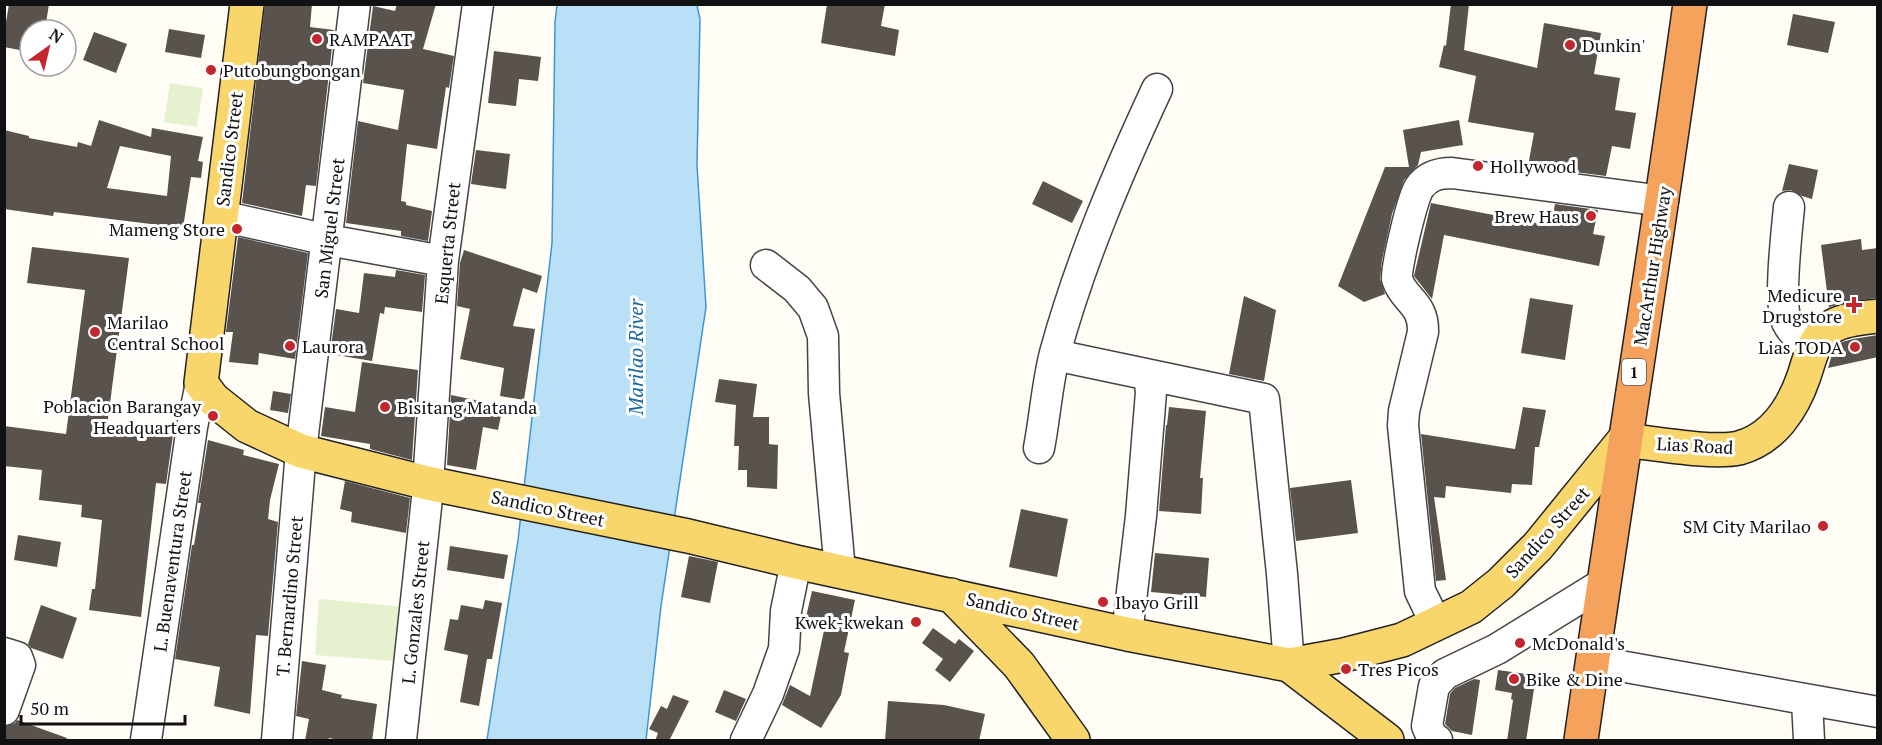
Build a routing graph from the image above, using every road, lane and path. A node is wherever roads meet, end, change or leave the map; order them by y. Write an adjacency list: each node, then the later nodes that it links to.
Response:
1 (247, 4): 8 (main road, Sandico Street)
2 (356, 4): 9 (street, San Miguel Street)
3 (478, 4): 10 (street, Esquerta Street)
4 (1690, 4): 6 (highway, MacArthur Highway / 1)
5 (1157, 89): 14 (street)
6 (1663, 201): 17 (highway, MacArthur Highway / 1); 25 (street)
7 (1789, 207): 13 (street)
8 (221, 216): 9 (street); 16 (main road, Sandico Street)
9 (328, 240): 10 (street); 19 (street, San Miguel Street)
10 (443, 261): 20 (street, Esquerta Street)
11 (766, 265): 22 (street)
12 (1878, 316): 13 (main road, Lias Road)
13 (1813, 349): 17 (main road, Lias Road)
14 (1054, 356): 15 (street); 18 (street)
15 (1149, 375): 26 (street); 29 (street)
16 (201, 383): 19 (main road, Sandico Street); 33 (street, L. Buenaventura Street)
17 (1624, 440): 23 (highway, MacArthur Highway / 1); 25 (main road, Sandico Street)
18 (1039, 448)
19 (301, 451): 20 (main road, Sandico Street); 34 (street, T. Bernardino Street)
20 (427, 483): 21 (main road, Sandico Street); 35 (street, L. Gonzales Street)
21 (796, 562): 22 (main road, Sandico Street); 36 (street)
22 (840, 570): 24 (main road, Sandico Street)
23 (1604, 583): 28 (highway, MacArthur Highway / 1); 39 (street)
24 (951, 595): 26 (main road, Sandico Street); 37 (main road)
25 (1436, 624): 29 (main road, Sandico Street)
26 (1127, 634): 29 (main road, Sandico Street)
27 (4, 653): 31 (street)
28 (1592, 661): 30 (street); 40 (highway, MacArthur Highway / 1)
29 (1289, 665): 38 (main road, Sandico Street)
30 (1807, 701): 32 (street); 41 (street)
31 (4, 710)
32 (1878, 712)
33 (146, 741)
34 (277, 741)
35 (401, 741)
36 (747, 741)
37 (1073, 741)
38 (1387, 741)
39 (1437, 741)
40 (1581, 741)
41 (1809, 741)

